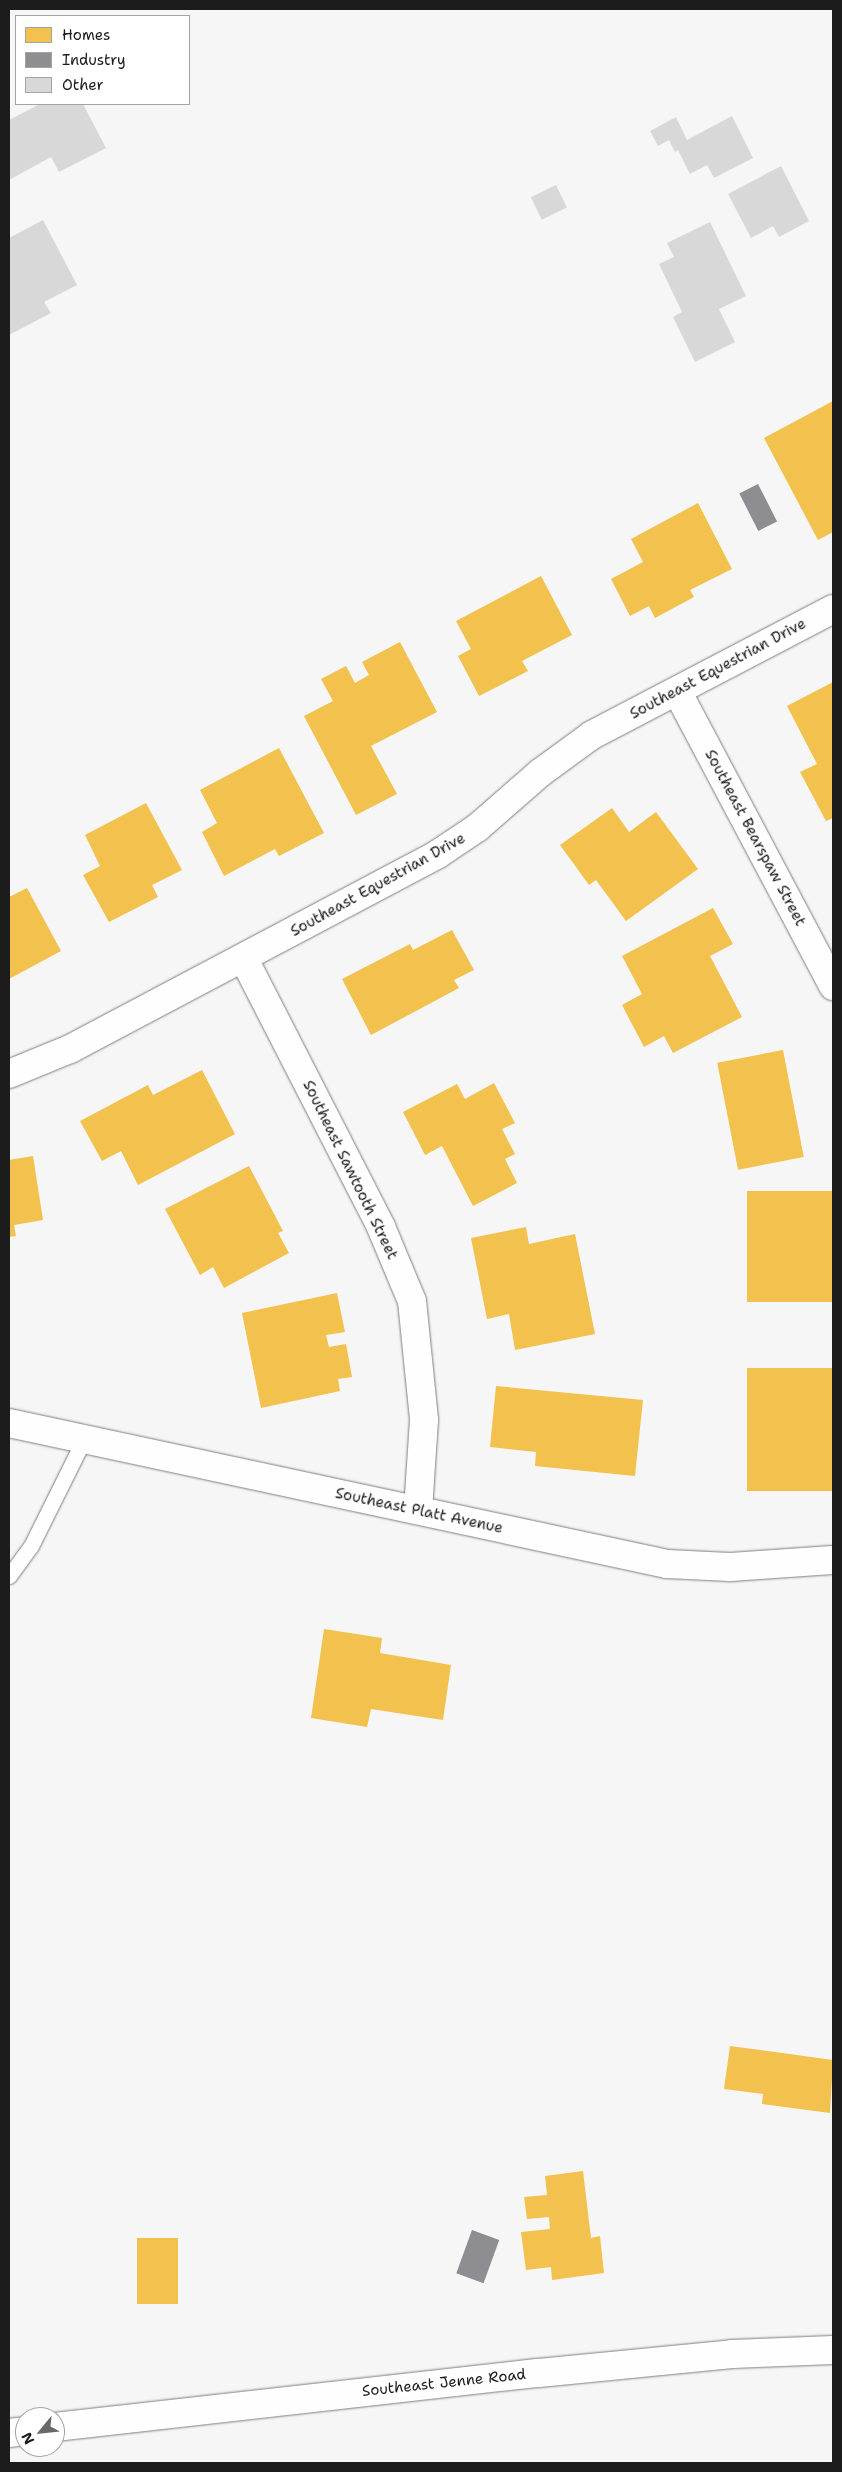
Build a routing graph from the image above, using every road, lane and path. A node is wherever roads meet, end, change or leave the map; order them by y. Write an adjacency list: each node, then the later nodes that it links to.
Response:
1 (833, 609): 2 (street, Southeast Equestrian Drive)
2 (676, 691): 3 (street, Southeast Equestrian Drive); 4 (street, Southeast Bearspaw Street)
3 (244, 959): 5 (street, Southeast Equestrian Drive); 8 (street, Southeast Sawtooth Street)
4 (833, 986)
5 (9, 1074)
6 (9, 1423): 7 (street, Southeast Platt Avenue)
7 (84, 1439): 8 (street, Southeast Platt Avenue); 10 (lane)
8 (418, 1510): 9 (street, Southeast Platt Avenue)
9 (833, 1560)
10 (9, 1576)
11 (833, 2350): 12 (street, Southeast Jenne Road)
12 (65, 2426)

